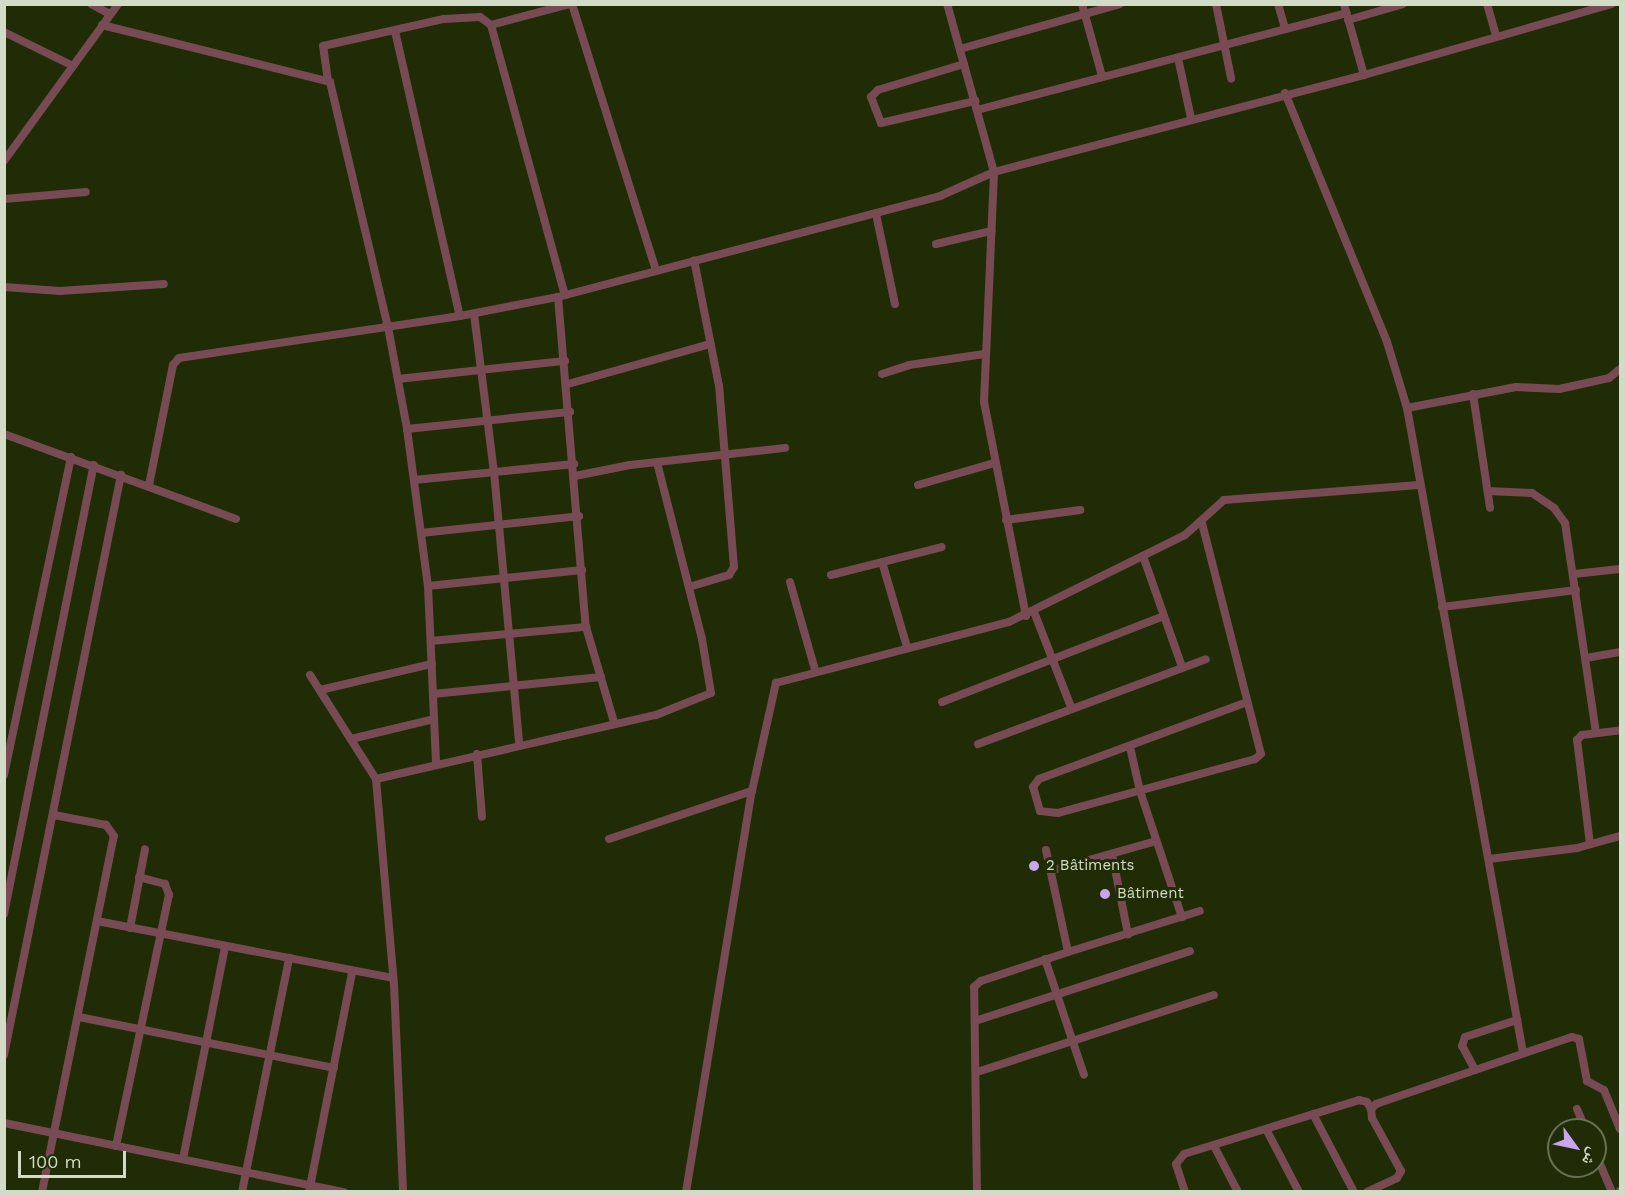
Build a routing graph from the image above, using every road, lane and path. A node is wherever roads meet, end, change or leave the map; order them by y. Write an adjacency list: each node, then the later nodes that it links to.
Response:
1 (92, 4): 13 (street)
2 (118, 4): 13 (street)
3 (571, 4): 16 (street); 42 (street)
4 (947, 4): 22 (street)
5 (1082, 4): 14 (street)
6 (1120, 4): 14 (street)
7 (1216, 4): 21 (street)
8 (1278, 4): 17 (street)
9 (1403, 4): 12 (street)
10 (1487, 4): 20 (street)
11 (1611, 4): 20 (street)
12 (1346, 12): 17 (street); 26 (street)
13 (110, 14): 15 (street)
14 (1085, 14): 22 (street); 27 (street)
15 (102, 25): 25 (street); 29 (street)
16 (491, 25): 18 (street); 45 (street)
17 (1285, 29): 21 (street)
18 (395, 31): 29 (street); 48 (street)
19 (4, 32): 25 (street)
20 (1496, 36): 26 (street)
21 (1225, 46): 23 (street); 28 (street)
22 (960, 49): 24 (street)
23 (1178, 58): 27 (street); 33 (street)
24 (964, 64): 31 (street); 31 (street)
25 (73, 66): 34 (street)
26 (1364, 75): 30 (street)
27 (1101, 76): 32 (street)
28 (1232, 78)
29 (328, 81): 49 (street)
30 (1285, 93): 33 (street); 59 (street)
31 (975, 101): 32 (street)
32 (977, 110): 35 (street)
33 (1191, 118): 35 (street)
34 (4, 162)
35 (994, 172): 38 (street); 39 (street)
36 (86, 192): 37 (street)
37 (4, 199)
38 (876, 214): 41 (street); 46 (street)
39 (991, 231): 40 (street); 51 (street)
40 (936, 244)
41 (693, 260): 42 (street); 50 (street)
42 (656, 271): 45 (street)
43 (164, 285): 44 (street)
44 (4, 287)
45 (562, 296): 47 (street); 52 (street)
46 (895, 304)
47 (474, 314): 48 (street); 53 (street)
48 (460, 316): 49 (street)
49 (388, 327): 56 (street); 75 (street)
50 (710, 344): 57 (street); 65 (street)
51 (984, 354): 55 (street); 68 (street)
52 (565, 362): 53 (street); 57 (street)
53 (481, 369): 56 (street); 61 (street)
54 (1620, 369): 58 (street)
55 (882, 374)
56 (398, 379): 62 (street)
57 (568, 384): 60 (street)
58 (1473, 394): 59 (street); 78 (street)
59 (1407, 408): 77 (street)
60 (570, 412): 61 (street); 69 (street)
61 (488, 420): 62 (street); 71 (street)
62 (407, 429): 74 (street)
63 (4, 434): 66 (street)
64 (785, 448): 65 (street)
65 (725, 455): 67 (street); 97 (street)
66 (71, 457): 70 (street); 132 (street)
67 (657, 463): 73 (street); 97 (street)
68 (994, 463): 76 (street); 83 (street)
69 (574, 464): 71 (street); 73 (street)
70 (94, 465): 72 (street); 149 (street)
71 (494, 472): 74 (street); 85 (street)
72 (121, 475): 75 (street); 136 (street)
73 (575, 476): 81 (street)
74 (414, 480): 86 (street)
75 (149, 485): 82 (street)
76 (918, 485)
77 (1418, 485): 84 (street); 99 (street)
78 (1488, 491): 79 (street); 92 (street)
79 (1490, 508)
80 (1080, 510): 83 (street)
81 (579, 516): 85 (street); 91 (street)
82 (236, 519)
83 (1006, 520): 101 (street)
84 (1202, 524): 88 (street); 120 (street)
85 (499, 525): 86 (street); 94 (street)
86 (421, 533): 96 (street)
87 (942, 547): 89 (street)
88 (1143, 556): 100 (street); 102 (street)
89 (882, 562): 93 (street); 106 (street)
90 (1620, 569): 92 (street)
91 (582, 570): 94 (street); 103 (street)
92 (1574, 574): 98 (street)
93 (831, 575)
94 (504, 579): 96 (street); 104 (street)
95 (790, 582): 113 (street)
96 (428, 586): 105 (street)
97 (689, 587): 123 (street)
98 (1576, 590): 99 (street); 109 (street)
99 (1442, 607): 145 (street)
100 (1034, 612): 101 (street); 110 (street)
101 (1026, 616): 106 (street)
102 (1164, 616): 110 (street); 112 (street)
103 (586, 627): 104 (street); 115 (street)
104 (509, 632): 105 (street); 116 (street)
105 (430, 640): 111 (street)
106 (907, 647): 113 (street)
107 (1620, 652): 109 (street)
108 (1206, 658): 112 (street)
109 (1586, 658): 125 (street)
110 (1053, 659): 119 (street); 121 (street)
111 (432, 664): 117 (street); 118 (street)
112 (1182, 667): 121 (street)
113 (815, 670): 134 (street)
114 (310, 675): 117 (street)
115 (601, 677): 116 (street); 123 (street)
116 (514, 687): 118 (street); 127 (street)
117 (320, 690): 126 (street)
118 (433, 694): 122 (street)
119 (942, 702)
120 (1247, 702): 129 (street); 135 (street)
121 (1071, 707): 128 (street)
122 (434, 719): 126 (street); 131 (street)
123 (614, 722): 127 (street)
124 (1620, 730): 125 (street)
125 (1596, 733): 141 (street)
126 (351, 739): 133 (street)
127 (519, 744): 130 (street)
128 (978, 744)
129 (1130, 747): 135 (street); 135 (street)
130 (477, 754): 131 (street); 137 (street)
131 (436, 764): 133 (street)
132 (4, 775)
133 (376, 778): 161 (street)
134 (752, 791): 139 (street); 194 (street)
135 (1140, 791): 140 (street)
136 (54, 815): 151 (street); 172 (street)
137 (482, 817)
138 (1620, 836): 141 (street)
139 (609, 839)
140 (1156, 841): 144 (street); 150 (street)
141 (1590, 844): 145 (street)
142 (145, 849): 147 (street)
143 (1046, 850): 146 (street)
144 (1112, 854): 146 (street); 154 (street)
145 (1489, 859): 165 (street)
146 (1050, 872): 156 (street)
147 (139, 877): 152 (street); 153 (street)
148 (1200, 911): 150 (street)
149 (4, 914)
150 (1182, 917): 154 (street)
151 (97, 921): 152 (street); 164 (street)
152 (130, 928): 153 (street)
153 (162, 934): 155 (street); 167 (street)
154 (1128, 934): 156 (street)
155 (225, 946): 158 (street); 169 (street)
156 (1068, 951): 159 (street)
157 (1190, 951): 162 (street)
158 (289, 958): 160 (street); 171 (street)
159 (1045, 959): 162 (street); 166 (street)
160 (352, 972): 161 (street); 173 (street)
161 (393, 978): 193 (street)
162 (1055, 993): 166 (street); 168 (street)
163 (1214, 995): 168 (street)
164 (79, 1017): 167 (street); 184 (street)
165 (1517, 1020): 170 (street); 174 (street)
166 (975, 1021): 175 (street)
167 (141, 1030): 169 (street); 185 (street)
168 (1071, 1042): 175 (street); 176 (street)
169 (206, 1043): 171 (street); 187 (street)
170 (1523, 1053): 174 (street); 183 (street)
171 (271, 1054): 173 (street); 188 (street)
172 (4, 1055)
173 (334, 1068): 189 (street)
174 (1475, 1070): 177 (street)
175 (977, 1072): 195 (street)
176 (1084, 1075)
177 (1371, 1109): 179 (street); 200 (street)
178 (1576, 1109): 180 (street)
179 (1312, 1114): 182 (street); 199 (street)
180 (1580, 1118)
181 (4, 1123): 184 (street)
182 (1266, 1129): 186 (street); 198 (street)
183 (1620, 1129)
184 (53, 1133): 185 (street); 190 (street)
185 (116, 1146): 187 (street)
186 (1214, 1146): 196 (street); 197 (street)
187 (183, 1159): 188 (street)
188 (246, 1172): 189 (street); 191 (street)
189 (310, 1188): 192 (street)
190 (42, 1191)
191 (242, 1191)
192 (344, 1191)
193 (403, 1191)
194 (686, 1191)
195 (977, 1191)
196 (1185, 1191)
197 (1238, 1191)
198 (1299, 1191)
199 (1354, 1191)
200 (1367, 1191)

